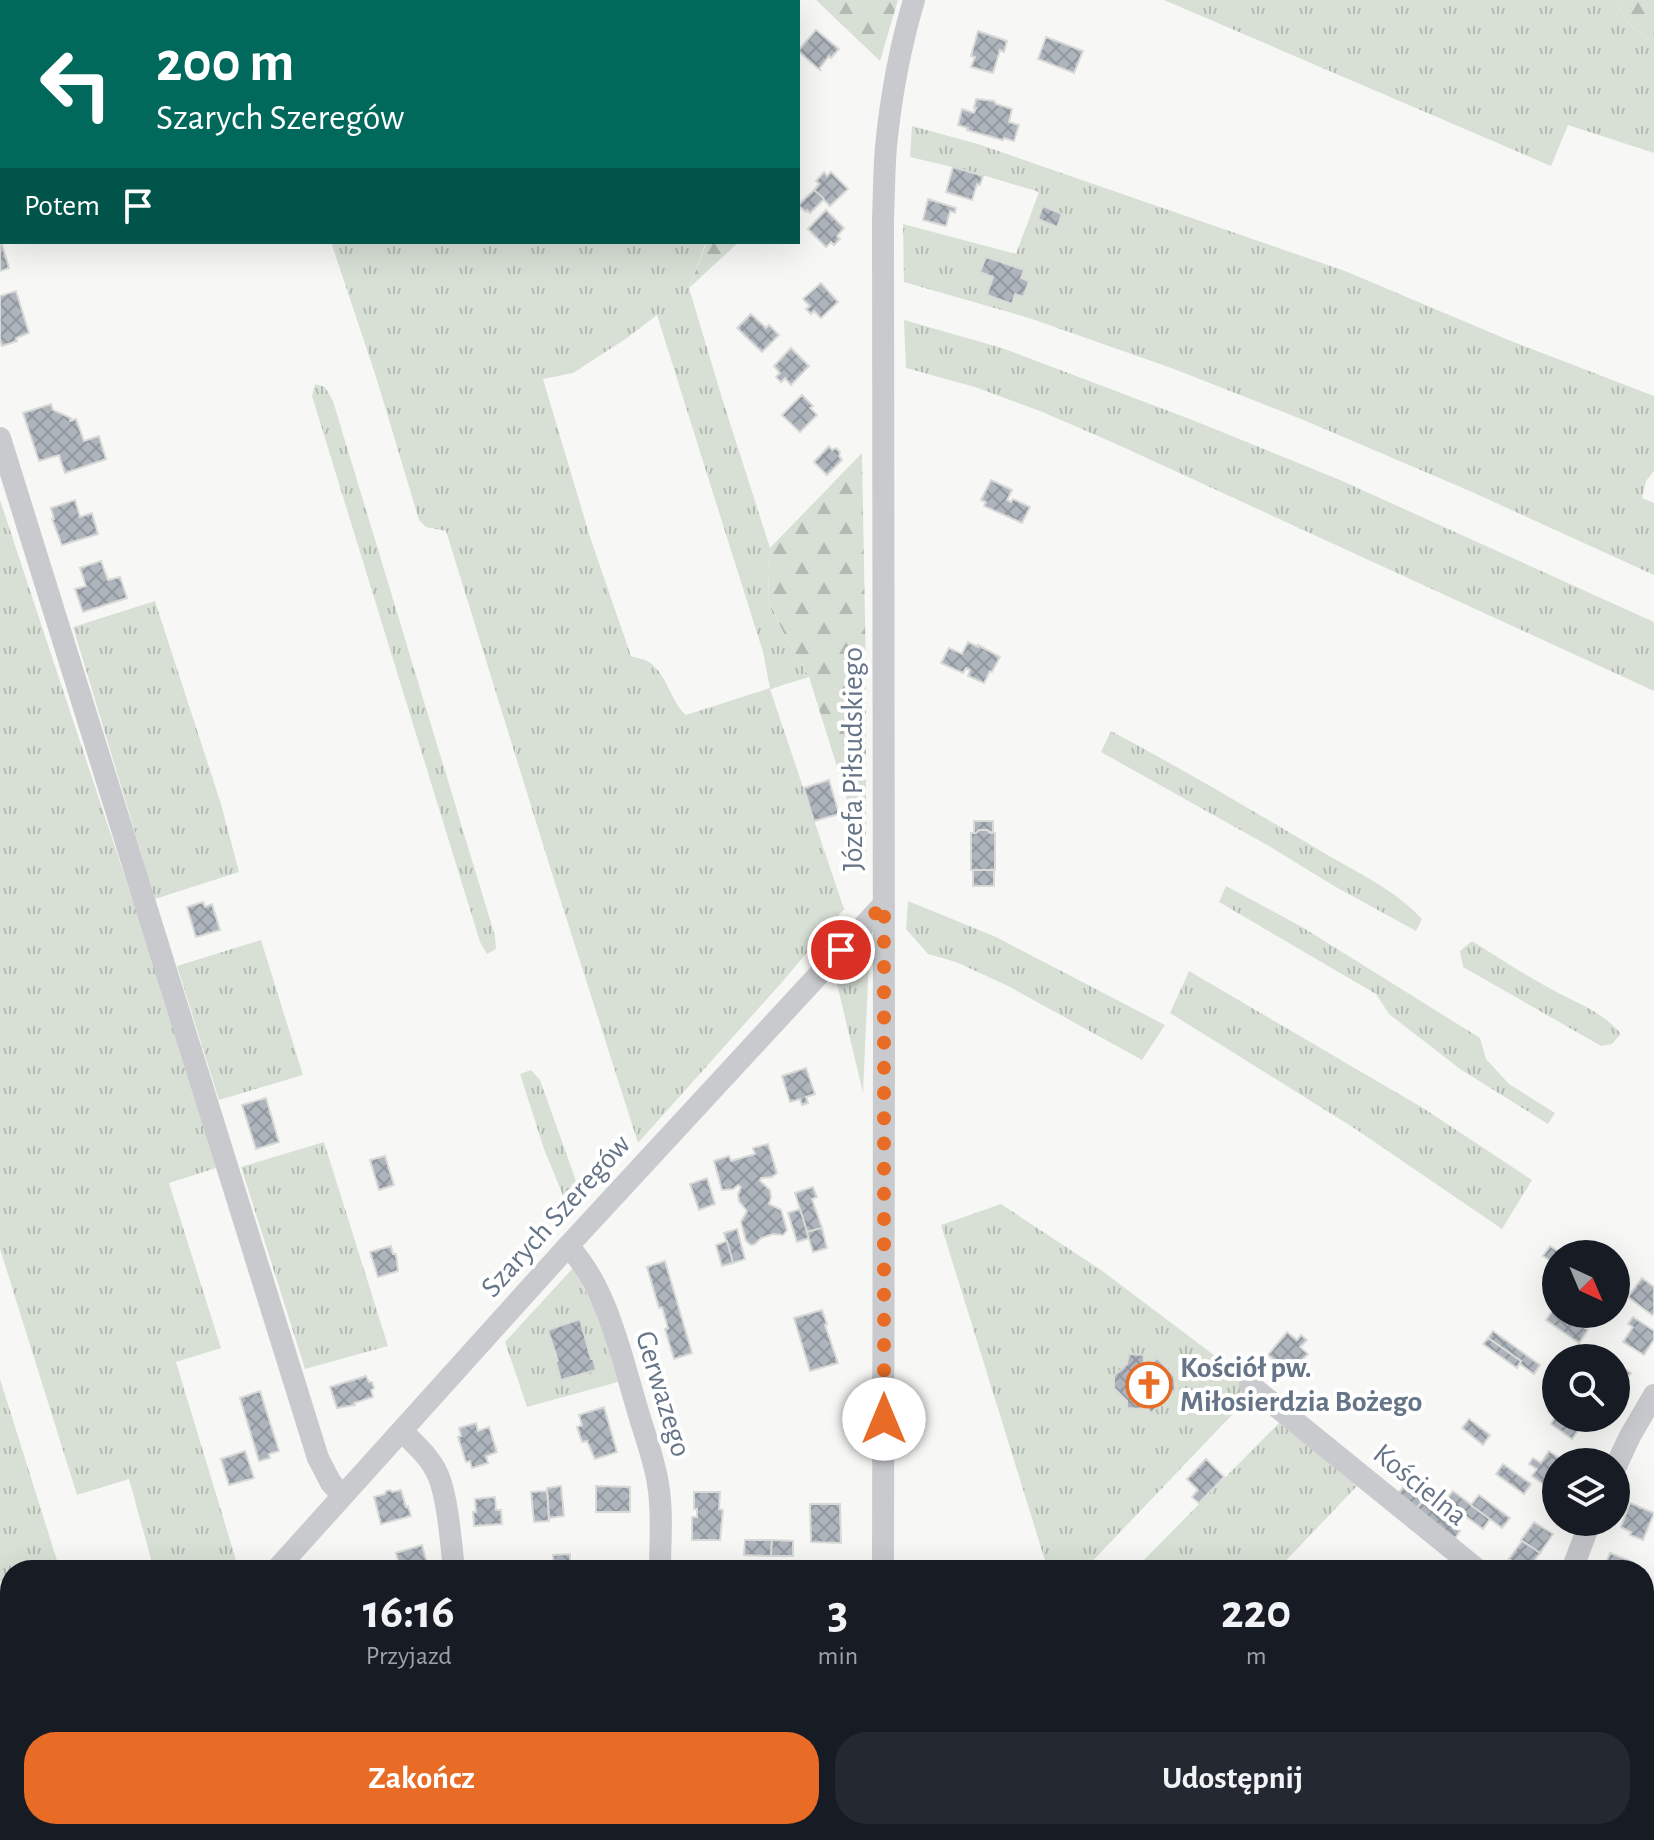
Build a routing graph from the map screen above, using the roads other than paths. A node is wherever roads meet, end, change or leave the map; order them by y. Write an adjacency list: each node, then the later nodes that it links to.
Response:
1 (914, 0): 3 (street, Józefa Piłsudskiego)
2 (0, 438): 9 (street)
3 (884, 904): 4 (street, Szarych Szeregów); 14 (street, Józefa Piłsudskiego)
4 (568, 1246): 7 (street, Szarych Szeregów); 13 (street, Gerwazego)
5 (1250, 1385): 15 (street, Kościelna)
6 (1654, 1395): 8 (street)
7 (402, 1431): 9 (street, Szarych Szeregów); 12 (street)
8 (1624, 1448)
9 (342, 1495): 11 (street, Szarych Szeregów)
10 (1585, 1536): 16 (street)
11 (285, 1560)
12 (453, 1560)
13 (660, 1560)
14 (883, 1560)
15 (1466, 1560)
16 (1576, 1560)

